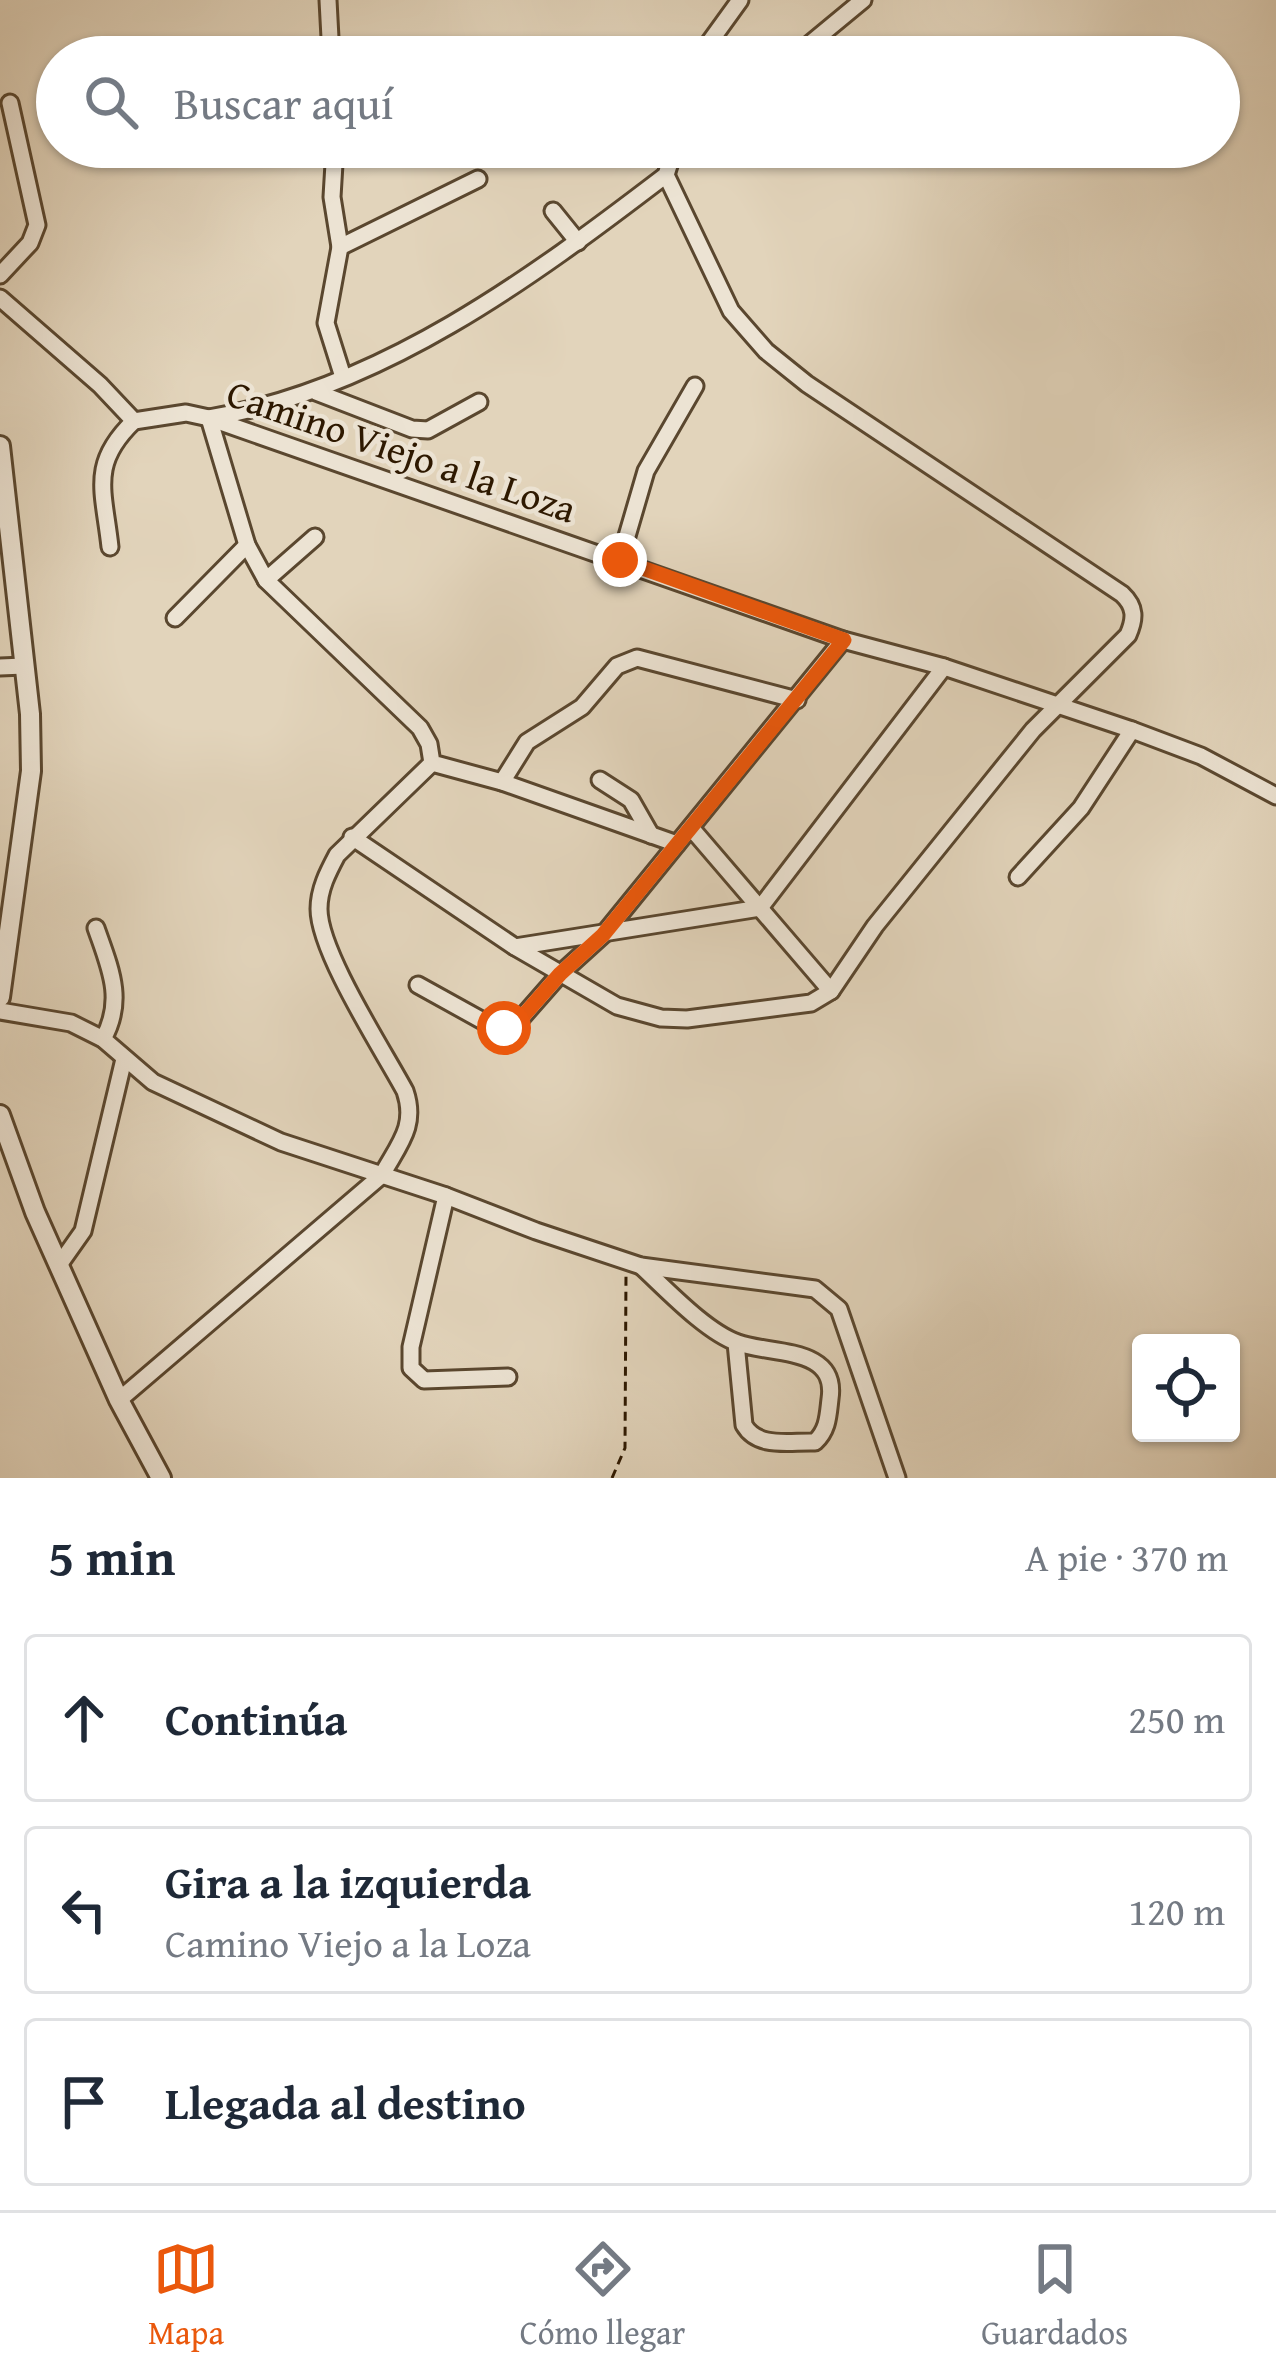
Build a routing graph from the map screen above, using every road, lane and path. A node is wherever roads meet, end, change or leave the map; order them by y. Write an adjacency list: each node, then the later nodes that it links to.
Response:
1 (328, 0): 4 (street)
2 (740, 0): 5 (street)
3 (863, 0): 6 (street)
4 (331, 36)
5 (714, 36)
6 (819, 36)
7 (10, 103): 15 (street)
8 (334, 168): 14 (street)
9 (668, 168): 10 (street)
10 (666, 175): 13 (street); 35 (street)
11 (478, 179): 14 (street)
12 (553, 212): 13 (street)
13 (578, 242): 17 (street)
14 (340, 247): 17 (street)
15 (0, 275)
16 (0, 298): 22 (street)
17 (343, 377): 19 (street)
18 (695, 386): 27 (street)
19 (316, 392): 20 (street); 21 (street)
20 (479, 402)
21 (209, 418): 22 (street, Camino Viejo a la Loza); 25 (street); 27 (street, Camino Viejo a la Loza)
22 (134, 421): 26 (street)
23 (0, 446): 31 (street)
24 (315, 538): 28 (street)
25 (247, 545): 28 (street); 29 (street)
26 (110, 548)
27 (620, 560): 30 (street, Camino Viejo a la Loza)
28 (266, 580): 37 (street)
29 (175, 618)
30 (844, 640): 33 (street, Camino Viejo a la Loza); 34 (street)
31 (24, 666): 32 (street); 53 (street)
32 (0, 667)
33 (944, 667): 35 (street, Camino Viejo a la Loza); 46 (street)
34 (797, 700): 39 (street); 41 (street)
35 (1054, 706): 36 (street, Camino Viejo a la Loza); 52 (street)
36 (1132, 730): 40 (street, Camino Viejo a la Loza); 45 (street)
37 (432, 763): 39 (street); 43 (street)
38 (600, 780): 42 (street)
39 (502, 782): 42 (street)
40 (1276, 796)
41 (692, 829): 44 (street); 46 (street)
42 (651, 835): 44 (street)
43 (352, 837): 49 (street); 58 (street)
44 (677, 844): 48 (street)
45 (1018, 877)
46 (760, 908): 48 (street); 52 (street)
47 (96, 928): 55 (street)
48 (603, 935): 49 (street); 50 (street)
49 (515, 947): 50 (street)
50 (560, 974): 51 (street); 52 (street)
51 (418, 985)
52 (831, 991)
53 (0, 997)
54 (0, 1011): 55 (street)
55 (103, 1040): 56 (street)
56 (124, 1059): 58 (street); 61 (street)
57 (0, 1115): 61 (street)
58 (382, 1174): 59 (street); 64 (street)
59 (446, 1196): 60 (street); 63 (street)
60 (634, 1263): 62 (street); 66 (path); 67 (street)
61 (59, 1265): 64 (street)
62 (736, 1342): 62 (street)
63 (508, 1377)
64 (119, 1400): 65 (street)
65 (161, 1478)
66 (613, 1478)
67 (897, 1478)

